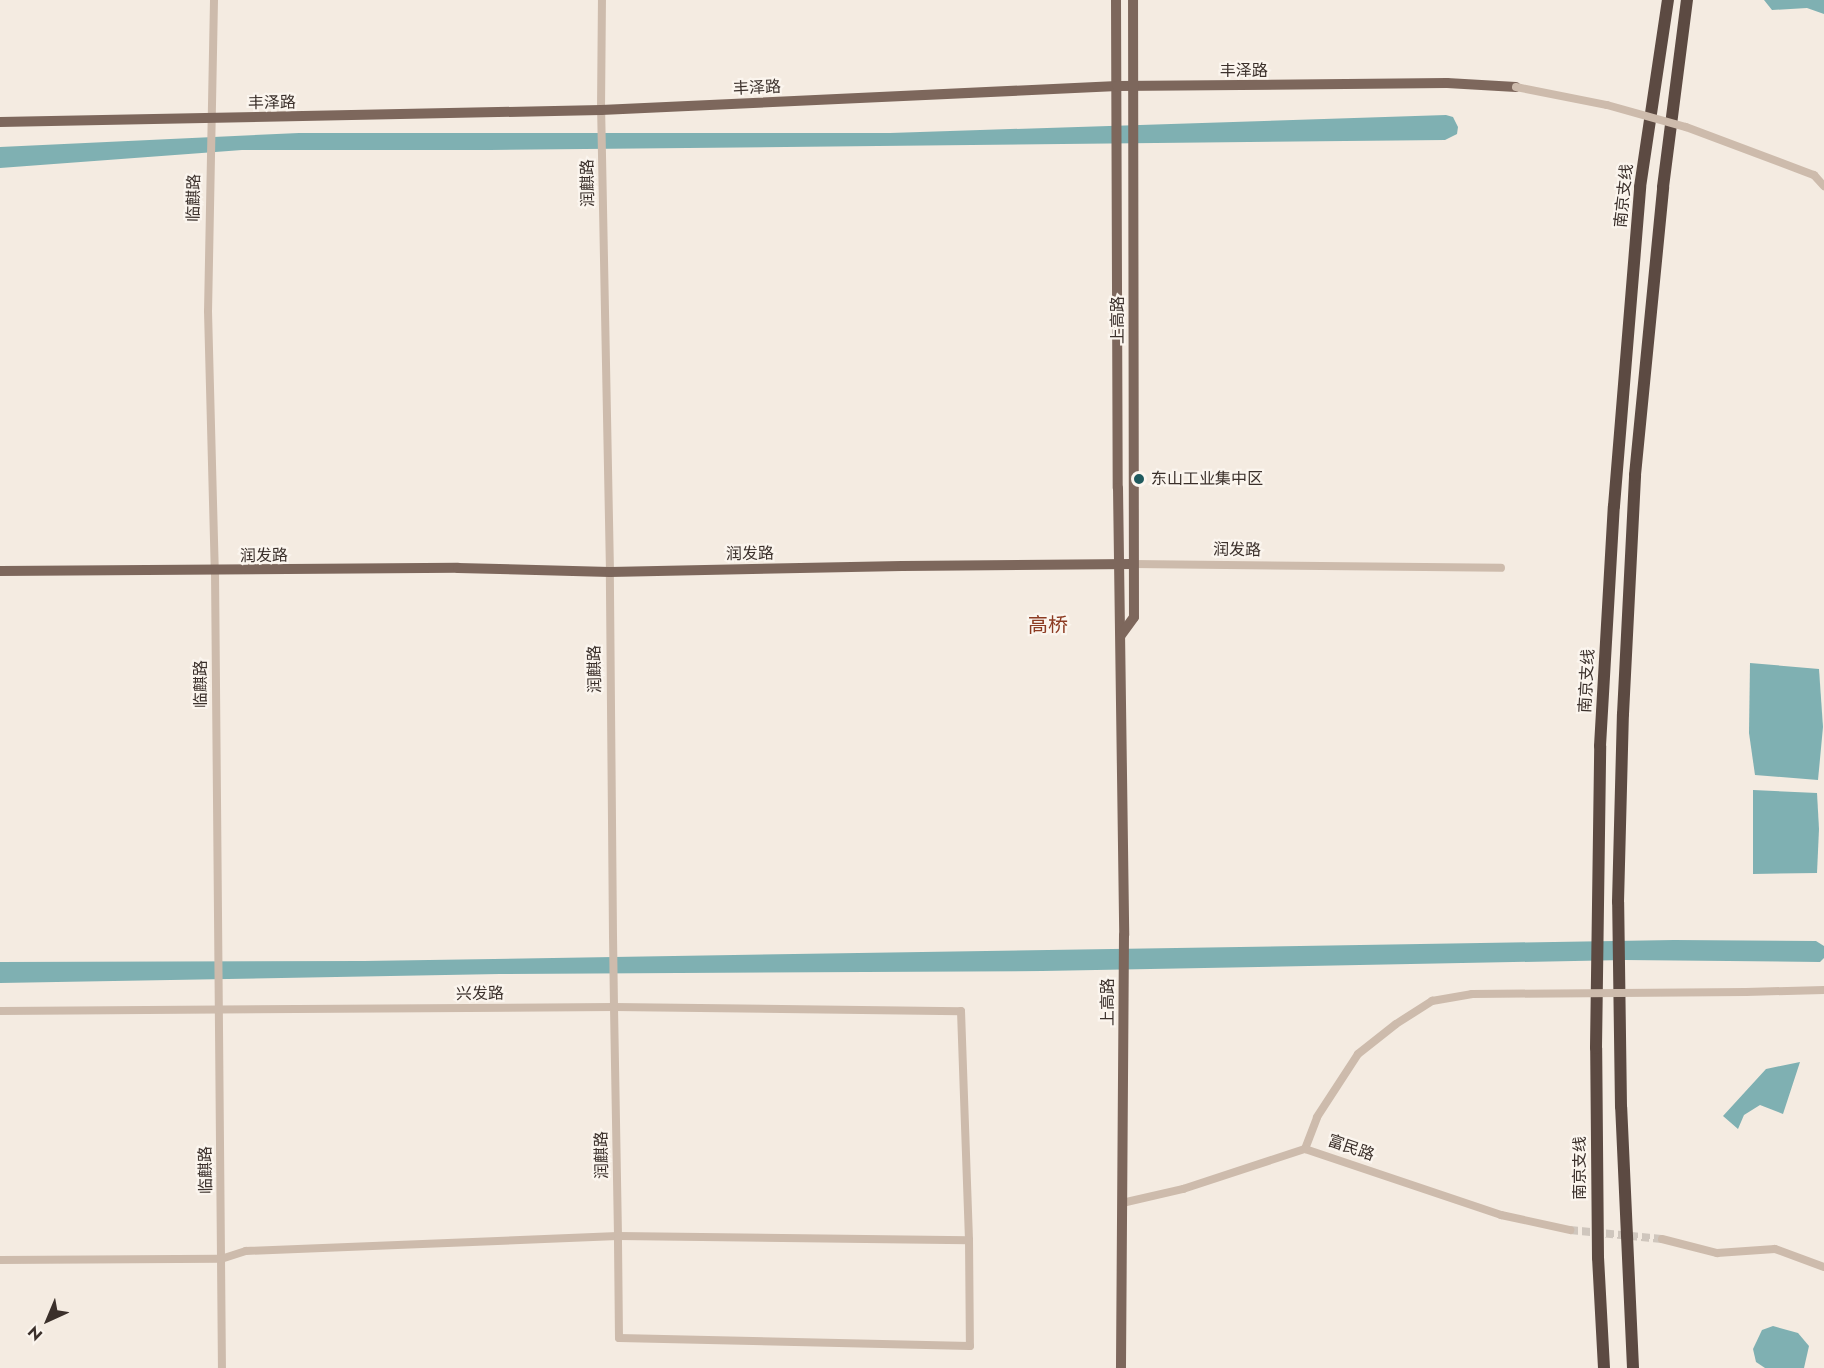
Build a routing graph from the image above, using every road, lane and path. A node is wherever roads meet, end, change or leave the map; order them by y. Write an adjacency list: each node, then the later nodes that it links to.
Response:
1 (214, 0): 11 (street, 临麒路)
2 (602, 0): 10 (street, 润麒路)
3 (1116, 0): 7 (main road, 上高路)
4 (1133, 0): 8 (main road, 上高路)
5 (1668, 0): 36 (highway, 南京支线)
6 (1687, 0): 37 (highway)
7 (1117, 86): 8 (main road, 丰泽路); 10 (main road, 丰泽路); 14 (main road, 上高路)
8 (1134, 86): 9 (main road, 丰泽路); 15 (main road, 上高路)
9 (1516, 87): 13 (street, bridge)
10 (601, 110): 11 (main road, 丰泽路); 19 (street, 润麒路)
11 (210, 119): 12 (main road, 丰泽路); 18 (street, 临麒路)
12 (0, 122)
13 (1824, 186)
14 (1120, 564): 15 (main road, 润发路); 19 (main road, 润发路); 20 (main road, 上高路)
15 (1132, 564): 16 (street, 润发路); 20 (main road, 上高路)
16 (1501, 568)
17 (0, 571): 18 (main road, 润发路)
18 (215, 571): 19 (main road, 润发路); 24 (street, 临麒路)
19 (609, 572): 22 (street, 润麒路)
20 (1121, 636): 26 (main road, 上高路)
21 (1824, 990): 25 (street, bridge)
22 (614, 1007): 24 (street, 兴发路); 28 (street, 润麒路); 30 (street, 兴发路)
23 (0, 1011): 24 (street, 兴发路)
24 (219, 1011): 31 (street, 临麒路)
25 (1305, 1149): 26 (street, 富民路); 27 (street, 富民路)
26 (1122, 1203): 35 (main road, 上高路)
27 (1570, 1230)
28 (618, 1236): 30 (street); 30 (street, 润麒路); 31 (street)
29 (1662, 1239): 33 (street)
30 (969, 1240)
31 (221, 1259): 32 (street); 34 (street, 临麒路)
32 (0, 1260)
33 (1824, 1267)
34 (222, 1368)
35 (1121, 1368)
36 (1604, 1368)
37 (1633, 1368)

